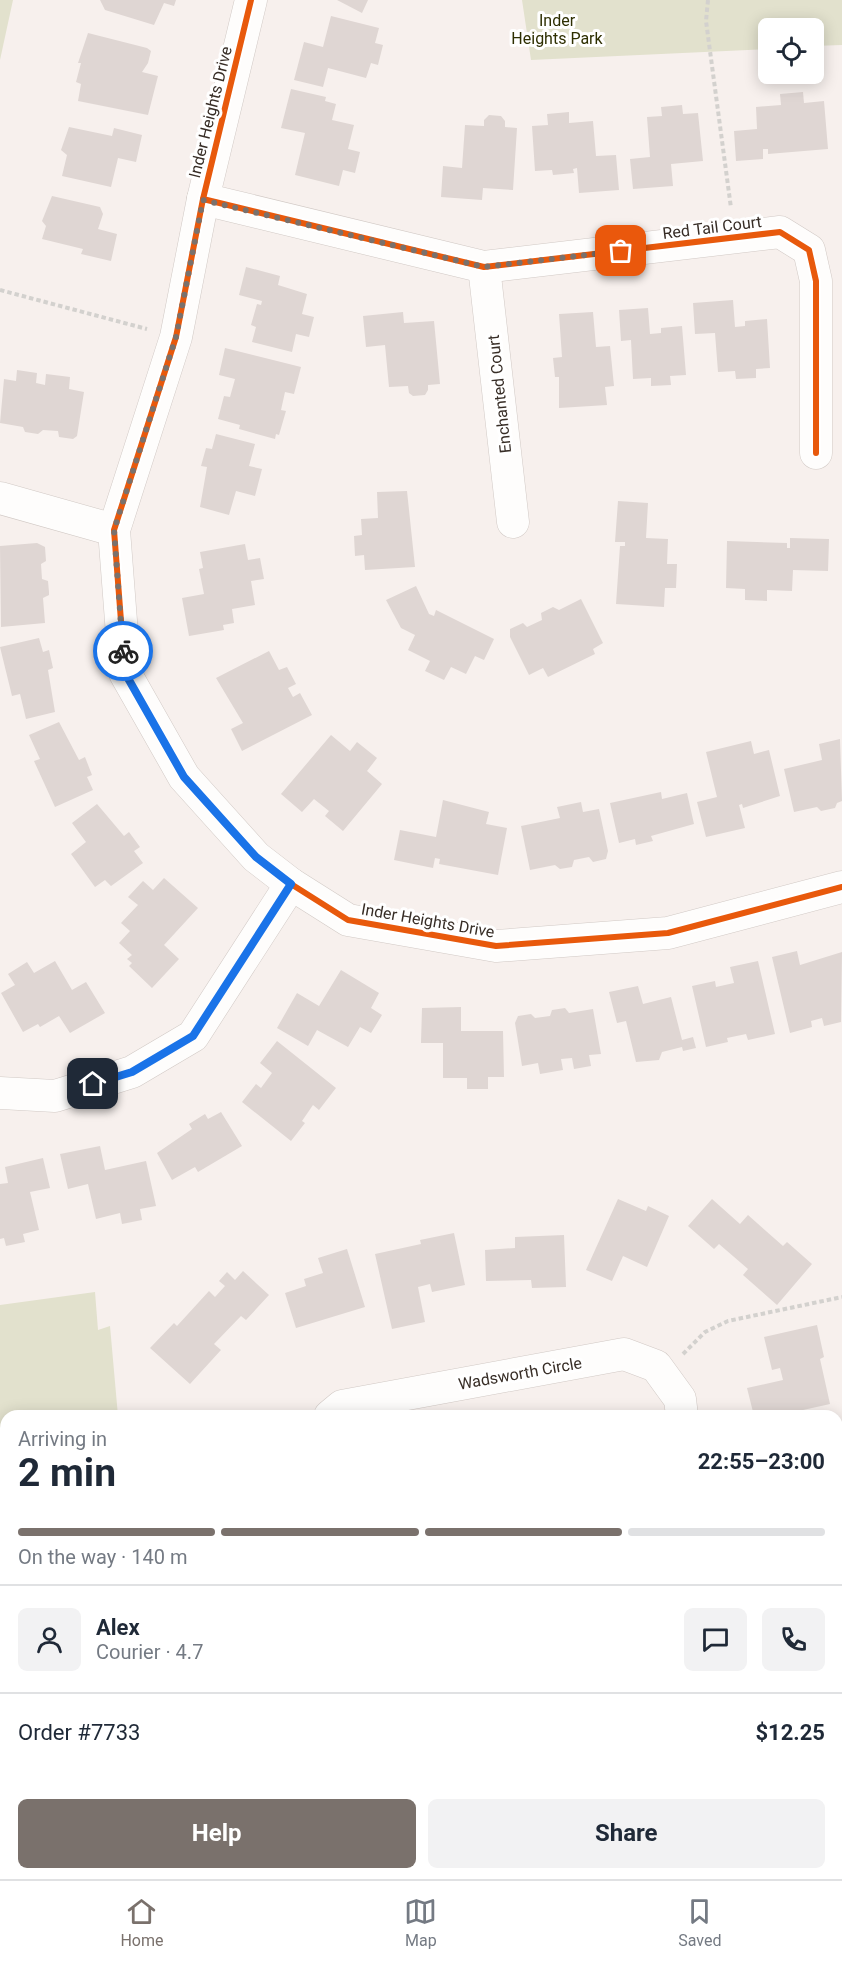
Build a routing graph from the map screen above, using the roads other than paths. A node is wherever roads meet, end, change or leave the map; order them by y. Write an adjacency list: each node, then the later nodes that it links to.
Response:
1 (251, 0): 2 (street, Inder Heights Drive)
2 (203, 200): 3 (street, Red Tail Court); 7 (street, Inder Heights Drive)
3 (484, 267): 4 (street, Red Tail Court); 6 (street, Enchanted Court)
4 (816, 453)
5 (0, 498): 7 (street)
6 (513, 522)
7 (114, 530): 8 (street, Inder Heights Drive)
8 (291, 884): 9 (street, Inder Heights Drive); 10 (street)
9 (842, 887)
10 (0, 1093)
11 (337, 1410): 12 (street, Wadsworth Circle)
12 (681, 1410)

